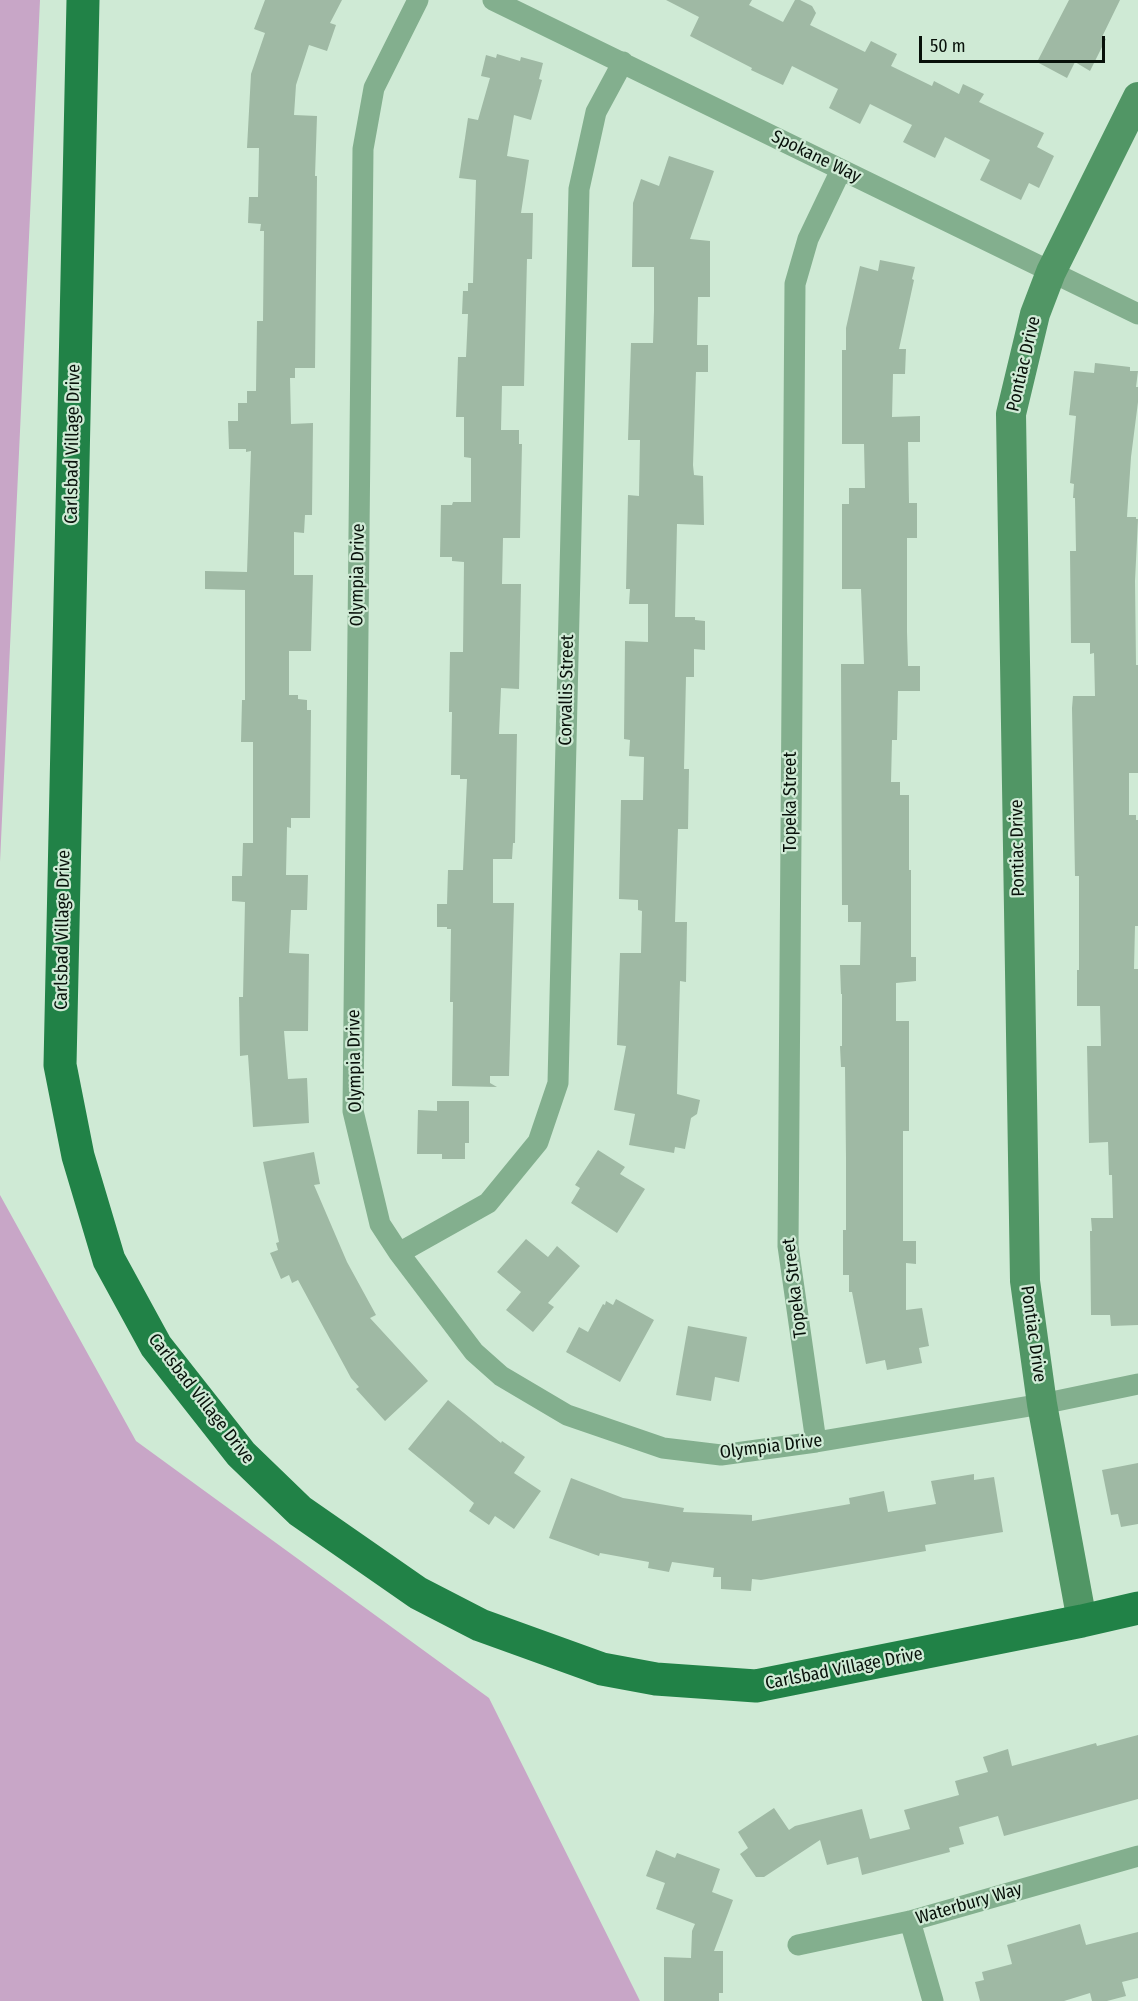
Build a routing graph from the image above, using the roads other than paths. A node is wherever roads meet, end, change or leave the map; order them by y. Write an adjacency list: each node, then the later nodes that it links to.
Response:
1 (83, 0): 14 (main road, Carlsbad Village Drive)
2 (418, 0): 9 (street, Olympia Drive)
3 (493, 0): 4 (street, Spokane Way)
4 (623, 62): 6 (street, Spokane Way); 9 (street, Corvallis Street)
5 (1138, 97): 7 (main road, Pontiac Drive)
6 (842, 170): 7 (street, Spokane Way); 12 (street, Topeka Street)
7 (1051, 272): 8 (street, Spokane Way); 11 (main road, Pontiac Drive)
8 (1138, 314)
9 (399, 1252): 12 (street, Olympia Drive)
10 (1138, 1384): 11 (street, Olympia Drive)
11 (1042, 1404): 12 (street, Olympia Drive); 14 (main road, Pontiac Drive)
12 (816, 1442)
13 (1138, 1608): 14 (main road, Carlsbad Village Drive)
14 (1082, 1621)
15 (1138, 1856): 16 (street, Waterbury Way)
16 (910, 1921): 17 (street, Waterbury Way); 18 (street)
17 (798, 1945)
18 (933, 2001)

